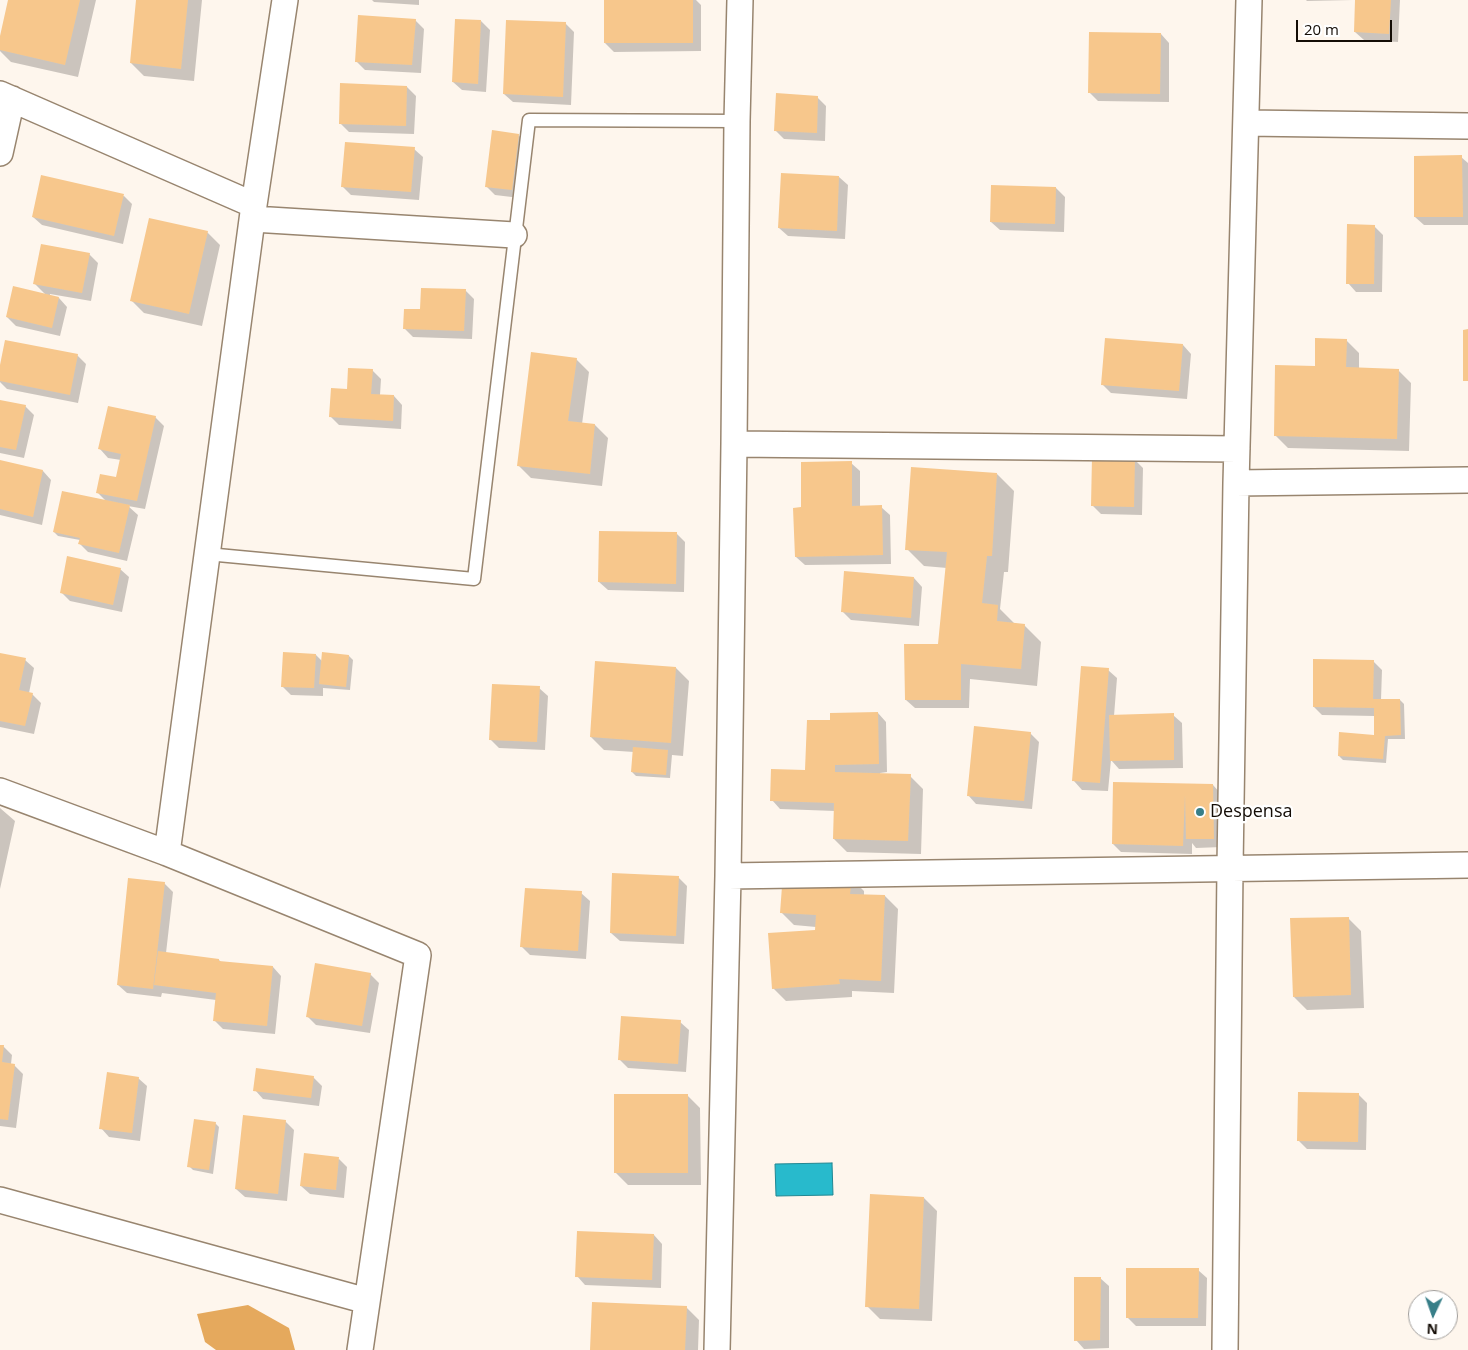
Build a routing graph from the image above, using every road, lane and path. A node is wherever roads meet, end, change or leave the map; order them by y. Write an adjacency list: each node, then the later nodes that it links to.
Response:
1 (285, 0): 9 (street)
2 (740, 0): 5 (street)
3 (1249, 0): 6 (street)
4 (6, 97): 8 (street); 9 (street)
5 (737, 121): 10 (lane); 11 (street)
6 (1246, 123): 7 (street); 12 (street)
7 (1468, 126)
8 (0, 153)
9 (254, 212): 10 (street); 15 (street)
10 (514, 235): 15 (lane)
11 (734, 444): 12 (street); 20 (street)
12 (1237, 449): 14 (street)
13 (1468, 480): 14 (street)
14 (1236, 483): 19 (street)
15 (207, 554): 17 (street)
16 (0, 791): 17 (street)
17 (166, 853): 22 (street)
18 (1468, 865): 19 (street)
19 (1230, 867): 20 (street); 25 (street)
20 (728, 876): 24 (street)
21 (0, 1200): 22 (street)
22 (367, 1301): 23 (street)
23 (360, 1350)
24 (717, 1350)
25 (1225, 1350)

